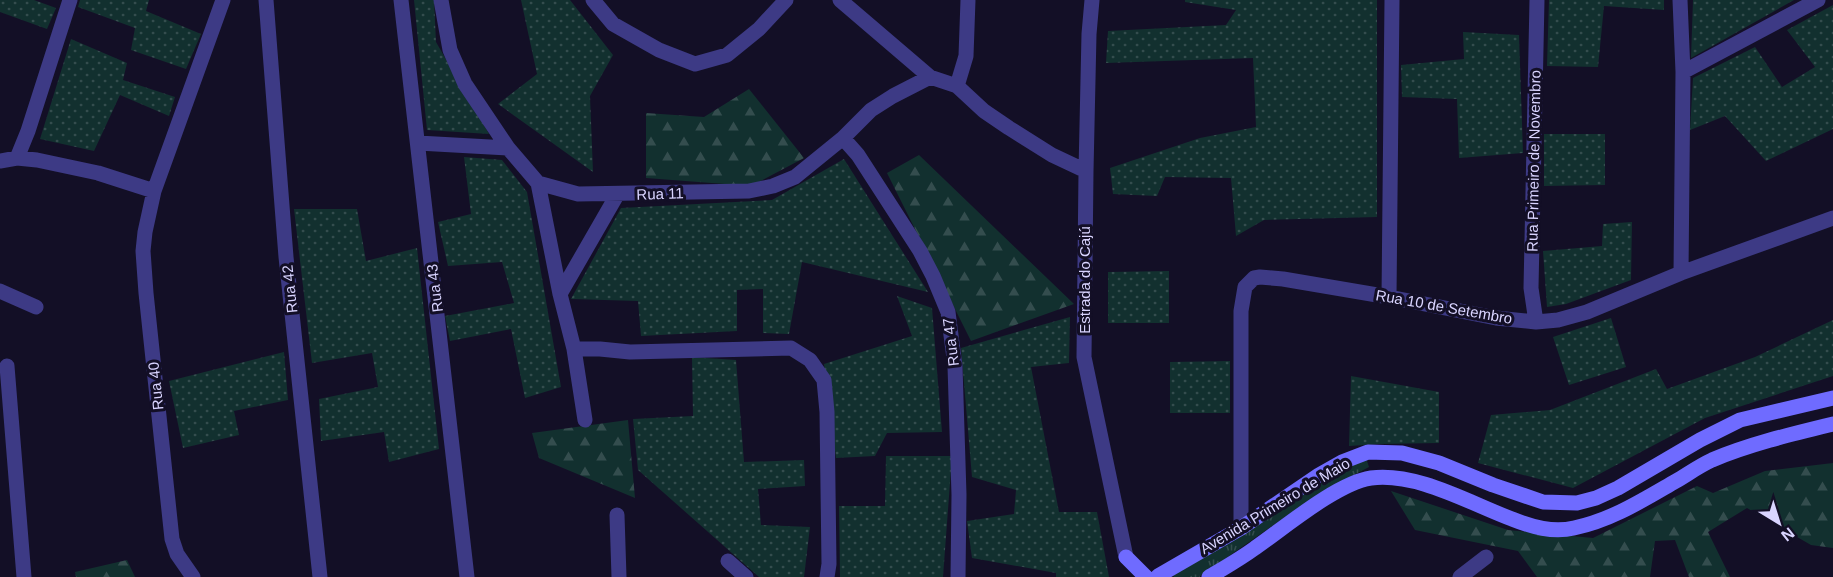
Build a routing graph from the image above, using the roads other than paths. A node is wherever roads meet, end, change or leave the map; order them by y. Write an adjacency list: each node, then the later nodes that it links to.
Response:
1 (70, 0): 21 (street)
2 (223, 0): 25 (street, Rua 40)
3 (266, 0): 46 (street, Rua 42)
4 (401, 0): 19 (street, Rua 43)
5 (441, 0): 20 (street)
6 (593, 0): 7 (street)
7 (786, 0)
8 (840, 0): 16 (street)
9 (968, 0): 17 (street)
10 (1092, 0): 23 (street, Estrada do Cajú)
11 (1392, 0): 31 (street)
12 (1537, 0): 33 (street, Rua Primeiro de Novembro)
13 (1680, 0): 15 (street)
14 (1818, 0): 15 (street)
15 (1683, 72): 28 (street)
16 (930, 77): 17 (street); 18 (street, Rua 11)
17 (957, 86): 23 (street)
18 (843, 138): 26 (street, Rua 11); 51 (street, Rua 47)
19 (418, 143): 20 (street); 47 (street, Rua 43)
20 (508, 148): 24 (street)
21 (17, 158): 22 (street); 25 (street)
22 (0, 161)
23 (1086, 171): 41 (street, Estrada do Cajú)
24 (538, 183): 26 (street, Rua 11); 30 (street)
25 (154, 191): 45 (street, Rua 40)
26 (617, 195): 30 (street)
27 (1833, 218): 28 (street, Rua 10 de Setembro)
28 (1681, 273): 33 (street, Rua 10 de Setembro)
29 (0, 291): 32 (street)
30 (560, 294): 34 (street)
31 (1389, 297): 33 (street, Rua 10 de Setembro); 40 (street, Rua 10 de Setembro)
32 (36, 307)
33 (1536, 322)
34 (574, 349): 37 (street); 50 (street)
35 (7, 366): 44 (street)
36 (1833, 398): 40 (main road, Avenida Primeiro de Maio)
37 (585, 420)
38 (1833, 424): 54 (main road, Avenida Primeiro de Maio)
39 (618, 515): 48 (street)
40 (1241, 528): 53 (main road, Avenida Primeiro de Maio)
41 (1126, 557): 52 (main road, Estrada do Cajú); 53 (main road)
42 (1486, 558): 55 (street)
43 (728, 561): 49 (street)
44 (24, 577)
45 (193, 577)
46 (320, 577)
47 (468, 577)
48 (619, 577)
49 (746, 577)
50 (826, 577)
51 (958, 577)
52 (1130, 577)
53 (1152, 577)
54 (1209, 577)
55 (1460, 577)

